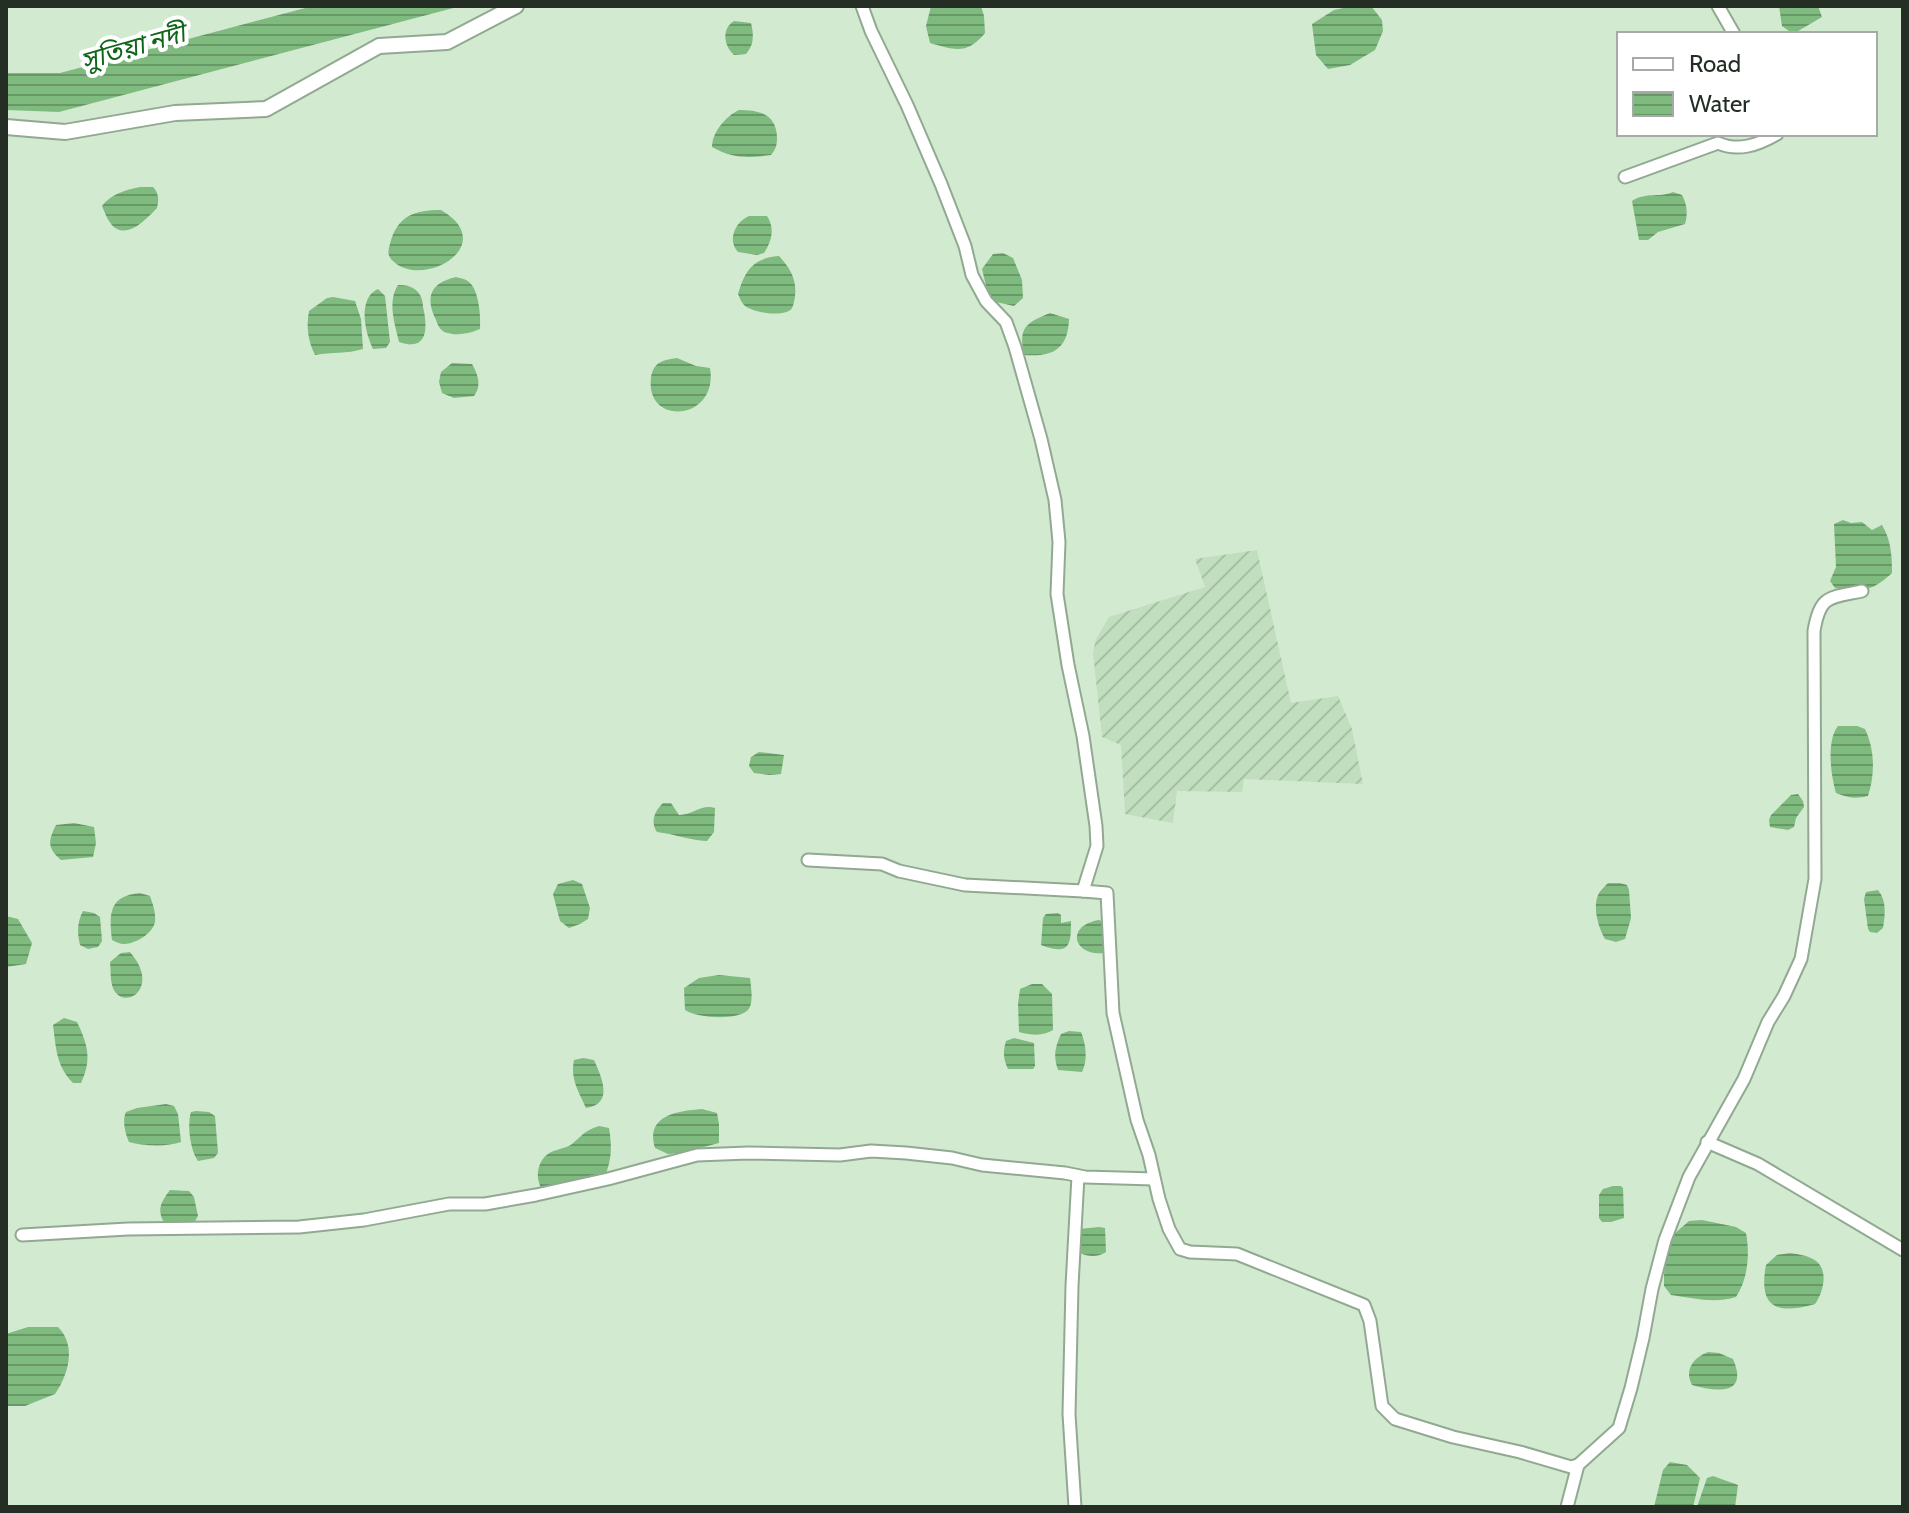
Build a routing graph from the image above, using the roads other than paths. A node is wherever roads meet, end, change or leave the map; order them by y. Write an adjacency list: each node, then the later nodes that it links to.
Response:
1 (516, 6): 5 (street)
2 (862, 6): 10 (street)
3 (1721, 8): 4 (street)
4 (1733, 32)
5 (6, 127)
6 (1774, 136): 7 (street)
7 (1625, 177)
8 (1862, 591): 11 (street)
9 (808, 860): 10 (street)
10 (1083, 891): 13 (street)
11 (1707, 1142): 15 (street); 16 (street)
12 (1078, 1176): 13 (street); 14 (street); 17 (street)
13 (1154, 1179): 16 (street)
14 (22, 1235)
15 (1903, 1250)
16 (1578, 1465): 18 (street)
17 (1075, 1507)
18 (1567, 1507)

